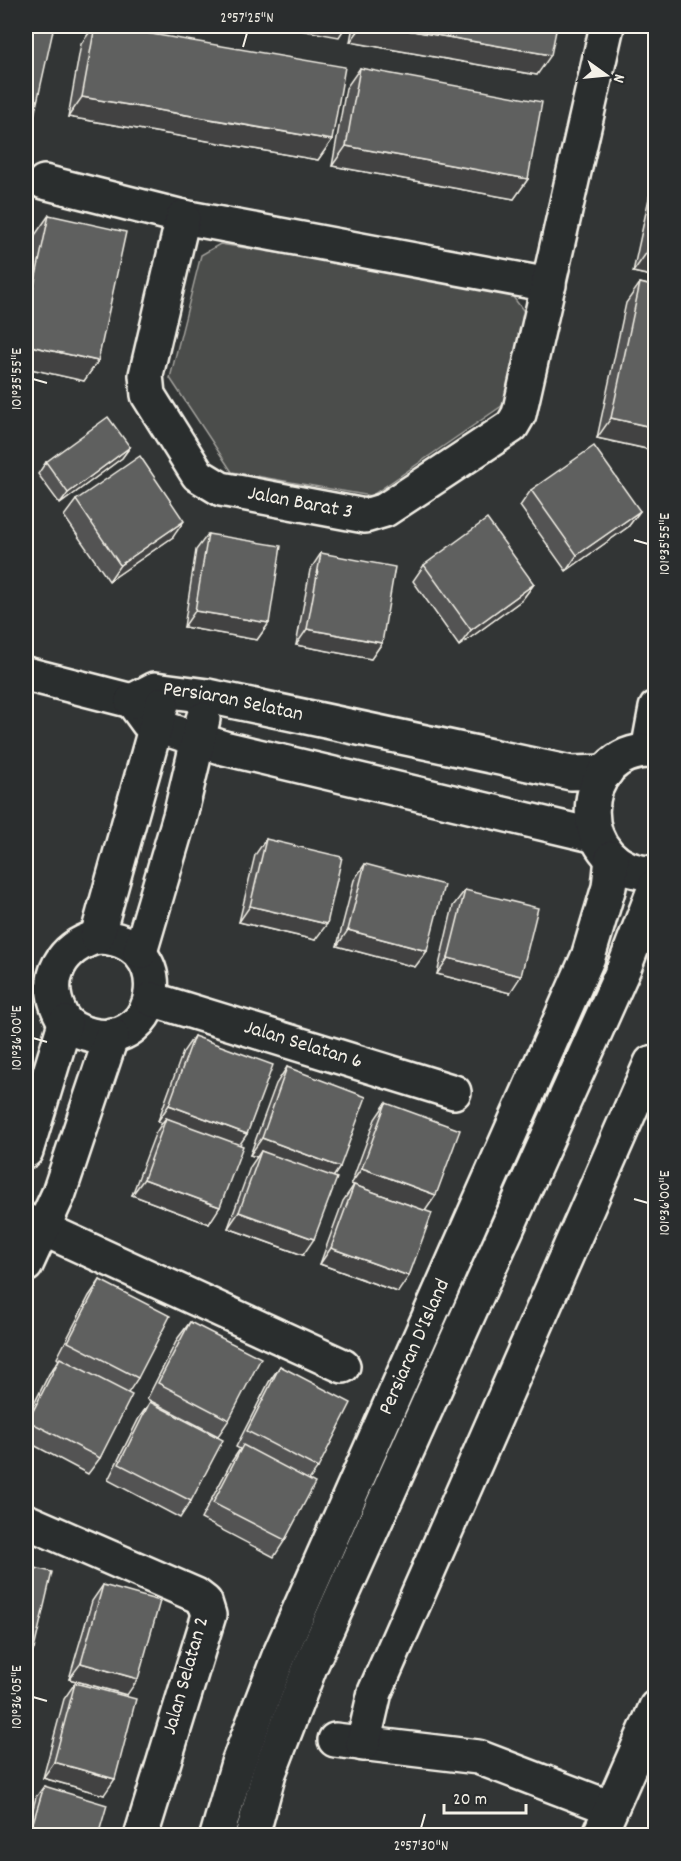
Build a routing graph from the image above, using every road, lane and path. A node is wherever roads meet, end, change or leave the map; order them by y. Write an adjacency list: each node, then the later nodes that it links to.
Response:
1 (607, 26): 4 (street, Jalan Barat 3)
2 (44, 182): 3 (street)
3 (183, 217): 4 (street); 4 (street, Jalan Barat 3)
4 (549, 285)
5 (26, 674): 8 (street)
6 (166, 691): 7 (street, Persiaran Selatan); 8 (street, Persiaran Selatan); 10 (street)
7 (208, 696): 11 (street); 13 (street, Persiaran Selatan)
8 (132, 701): 10 (street, Persiaran Selatan)
9 (656, 708): 12 (street)
10 (156, 726): 11 (street, Persiaran Selatan); 17 (street)
11 (198, 739): 14 (street, Persiaran Selatan); 18 (street)
12 (652, 751): 13 (street)
13 (606, 772): 14 (street, Persiaran D'Island)
14 (604, 847): 15 (street, Persiaran Selatan); 32 (street, Persiaran D'Island)
15 (656, 873)
16 (656, 885): 33 (street, Persiaran D'Island)
17 (98, 936): 18 (street); 20 (street)
18 (140, 952): 19 (street)
19 (152, 999): 21 (street); 23 (street, Jalan Selatan 6)
20 (65, 1023): 21 (street); 24 (street)
21 (112, 1035): 25 (street)
22 (656, 1062): 30 (street)
23 (454, 1092)
24 (26, 1151)
25 (35, 1225): 26 (street); 27 (street)
26 (26, 1265)
27 (343, 1366)
28 (26, 1521): 31 (street, Jalan Selatan 2)
29 (656, 1707): 30 (street)
30 (605, 1822)
31 (141, 1836)
32 (217, 1836)
33 (252, 1836)

